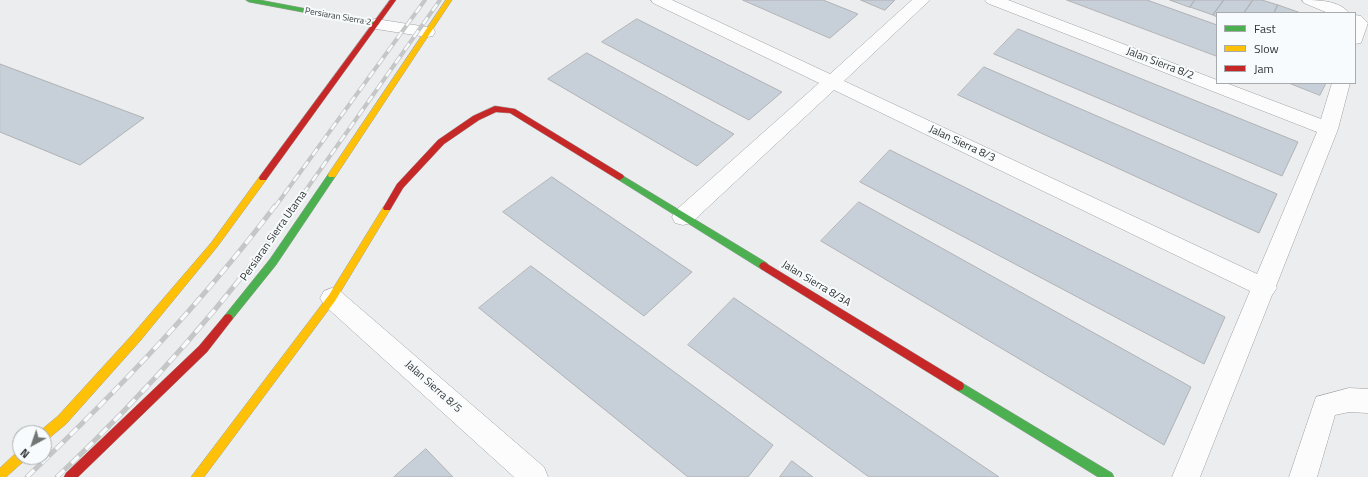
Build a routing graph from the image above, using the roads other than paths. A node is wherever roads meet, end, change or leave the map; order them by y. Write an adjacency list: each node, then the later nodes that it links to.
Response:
1 (249, 0): 10 (street, Persiaran Sierra 2)
2 (393, 0): 10 (street)
3 (448, 0): 11 (street, Persiaran Sierra Utama)
4 (659, 0): 13 (street, Jalan Sierra 8/3)
5 (922, 0): 13 (street)
6 (993, 0): 15 (street, Jalan Sierra 8/2)
7 (1318, 2): 8 (street)
8 (1339, 12)
9 (1356, 21): 12 (street)
10 (376, 24): 11 (street, Persiaran Sierra 2); 20 (street)
11 (427, 32): 23 (street, Persiaran Sierra Utama)
12 (1356, 36)
13 (831, 82): 16 (street); 17 (street, Jalan Sierra 8/3)
14 (1341, 84): 15 (street)
15 (1328, 129): 17 (street)
16 (683, 217): 18 (street, Jalan Sierra 8/3A); 26 (street, Jalan Sierra 8/3A)
17 (1264, 288): 27 (street)
18 (332, 298): 24 (street); 25 (street, Jalan Sierra 8/5)
19 (1368, 401): 28 (street)
20 (52, 429)
21 (12, 464): 22 (street)
22 (0, 475)
23 (70, 477)
24 (196, 477)
25 (534, 477)
26 (1108, 477)
27 (1186, 477)
28 (1303, 477)

